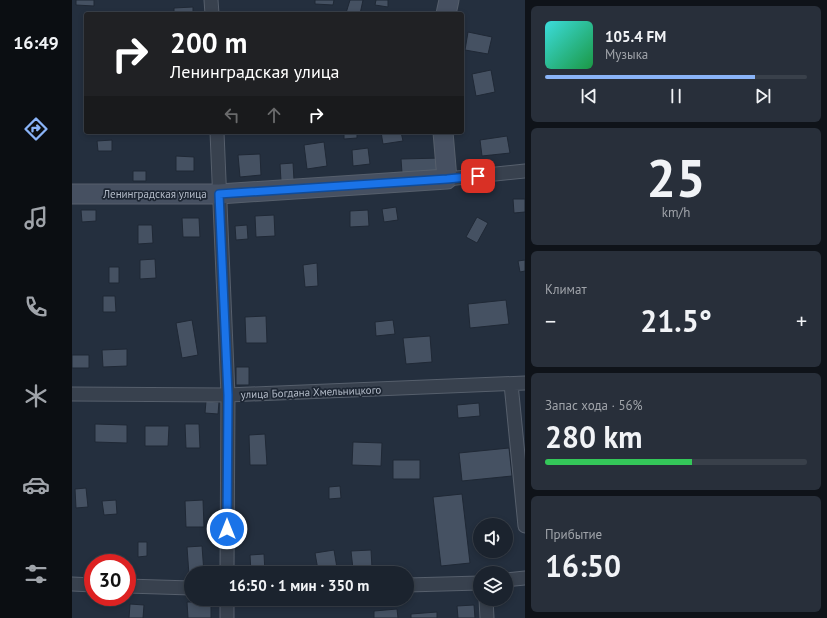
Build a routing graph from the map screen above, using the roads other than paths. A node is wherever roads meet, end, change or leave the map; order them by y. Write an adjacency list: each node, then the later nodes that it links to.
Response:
1 (212, 0): 3 (street)
2 (449, 0): 4 (street)
3 (212, 12)
4 (446, 12)
5 (217, 134): 10 (street)
6 (443, 134): 8 (street)
7 (525, 172): 8 (street, Ленинградская улица)
8 (447, 179): 10 (street, Ленинградская улица)
9 (72, 194): 10 (street, Ленинградская улица)
10 (219, 194): 14 (street)
11 (525, 383): 12 (street, улица Богдана Хмельницкого)
12 (511, 384): 14 (street, улица Богдана Хмельницкого); 15 (street)
13 (72, 394): 14 (street, улица Богдана Хмельницкого)
14 (228, 395): 16 (street)
15 (525, 526)
16 (227, 566)
17 (525, 578): 18 (street)
18 (513, 579)
19 (473, 583): 22 (street)
20 (72, 584): 21 (street)
21 (84, 585)
22 (414, 585)
23 (136, 586): 24 (street)
24 (184, 588)
25 (227, 606): 27 (street)
26 (486, 606): 28 (street)
27 (227, 618)
28 (487, 618)

